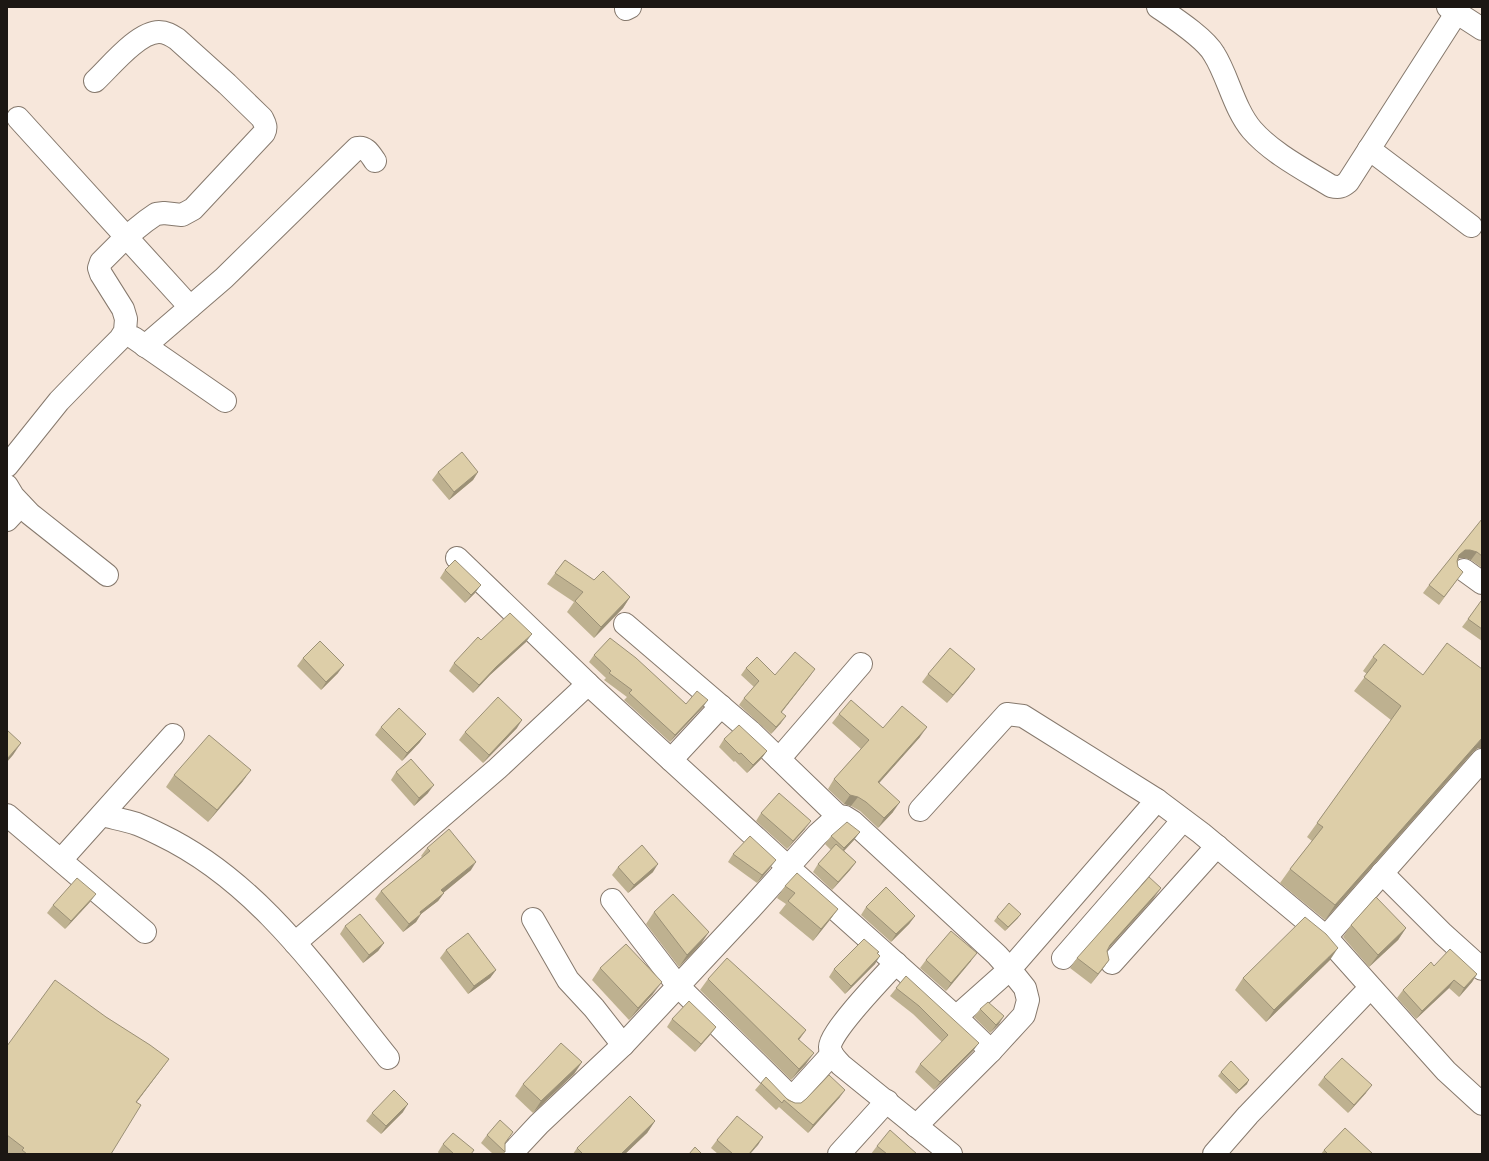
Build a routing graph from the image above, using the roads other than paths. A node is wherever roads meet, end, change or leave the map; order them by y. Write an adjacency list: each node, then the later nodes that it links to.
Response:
1 (1158, 7): 6 (street)
2 (1452, 10): 3 (street); 6 (street)
3 (1482, 29)
4 (95, 82): 9 (street)
5 (18, 118): 9 (street)
6 (1369, 149): 8 (street)
7 (375, 161): 10 (street)
8 (1471, 226)
9 (126, 237): 10 (street); 11 (street)
10 (190, 307): 12 (street)
11 (125, 331): 12 (street); 14 (street)
12 (145, 346): 13 (street)
13 (225, 401)
14 (7, 466)
15 (7, 486): 16 (street)
16 (14, 512): 19 (street)
17 (457, 558): 23 (street)
18 (1464, 570): 20 (street)
19 (107, 575)
20 (1482, 583)
21 (625, 624): 24 (street)
22 (861, 664): 26 (street)
23 (588, 684): 27 (street); 43 (street)
24 (721, 706): 26 (street); 27 (street)
25 (173, 735): 32 (street)
26 (778, 759): 33 (street)
27 (671, 760): 37 (street)
28 (1482, 760): 38 (street)
29 (1157, 800): 30 (street); 34 (street); 47 (street)
30 (920, 810)
31 (7, 815): 36 (street)
32 (102, 815): 36 (street); 43 (street)
33 (838, 816): 37 (street); 47 (street)
34 (1183, 820): 35 (street); 44 (street)
35 (1217, 846): 42 (street); 46 (street)
36 (61, 860): 41 (street)
37 (788, 867): 45 (street); 49 (street)
38 (1382, 873): 42 (street); 48 (street)
39 (612, 900): 49 (street)
40 (534, 919): 52 (street)
41 (145, 932)
42 (1326, 937): 50 (street)
43 (295, 943): 55 (street)
44 (1064, 958)
45 (896, 963): 51 (street); 54 (street)
46 (1112, 963)
47 (1010, 969): 51 (street); 53 (street)
48 (1482, 969)
49 (678, 986): 52 (street); 54 (street)
50 (1370, 988): 57 (street); 62 (street)
51 (956, 1017): 53 (street)
52 (623, 1045): 59 (street)
53 (990, 1051): 58 (street)
54 (832, 1054): 56 (street)
55 (388, 1058)
56 (886, 1102): 58 (street); 60 (street)
57 (1482, 1104)
58 (916, 1126): 61 (street)
59 (511, 1154)
60 (839, 1154)
61 (951, 1154)
62 (1214, 1154)

